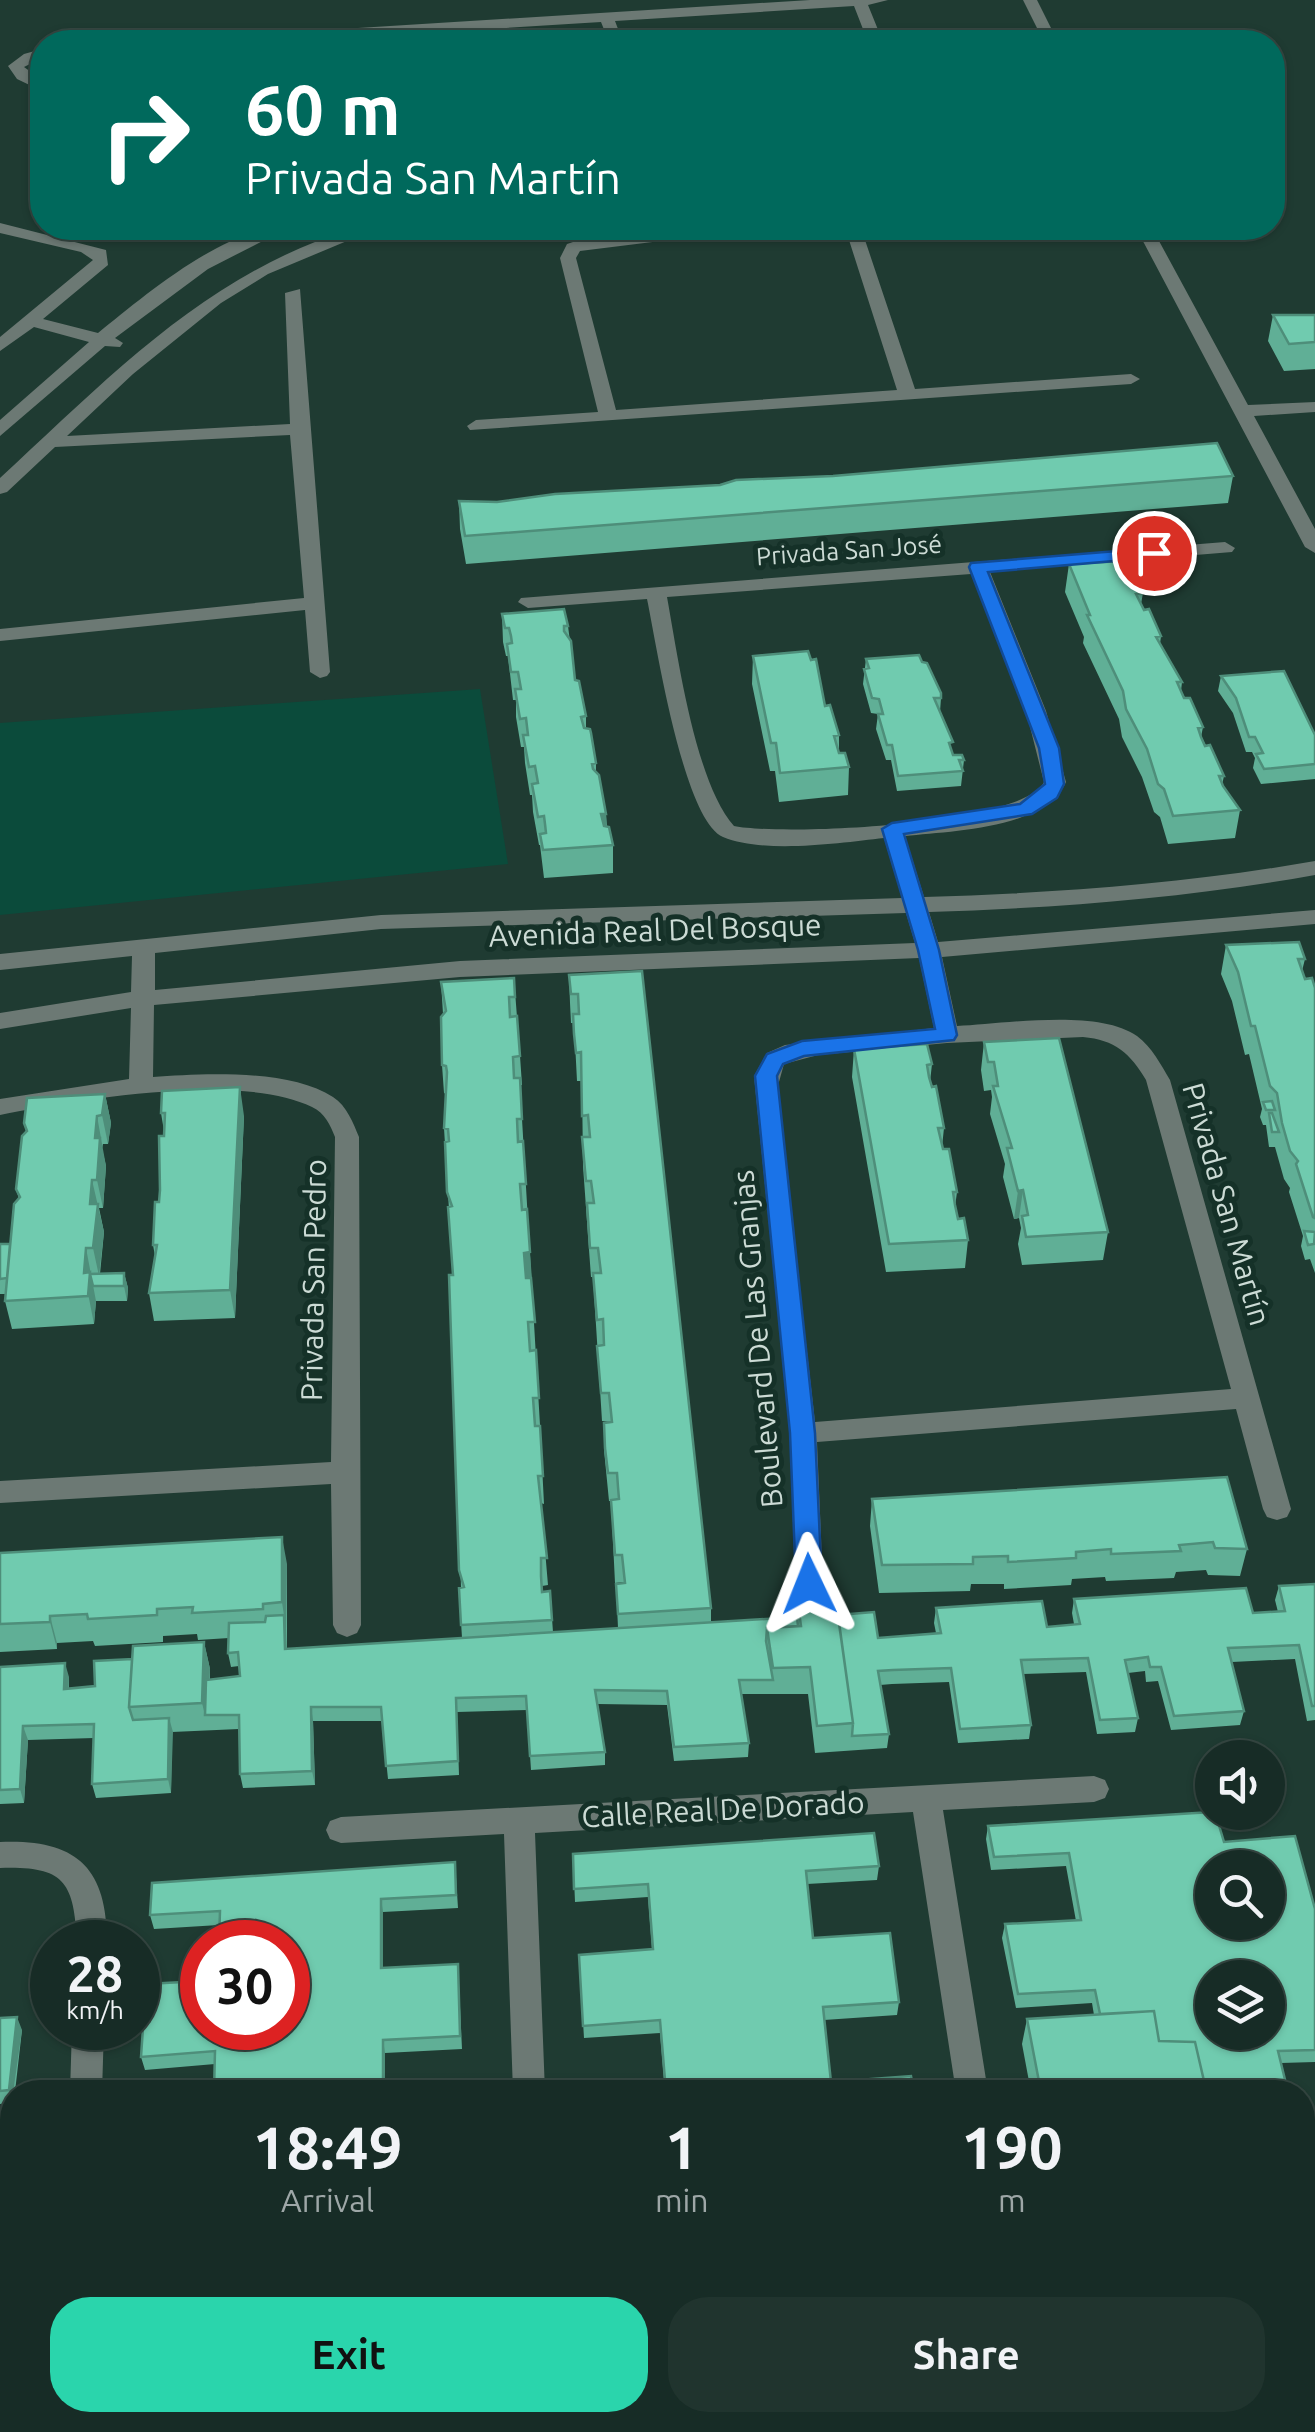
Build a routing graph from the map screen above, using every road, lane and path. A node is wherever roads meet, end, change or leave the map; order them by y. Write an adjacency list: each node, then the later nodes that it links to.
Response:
1 (881, 0): 3 (street)
2 (1030, 0): 8 (street)
3 (858, 2): 4 (street); 7 (street)
4 (606, 16): 5 (street); 6 (street)
5 (449, 30)
6 (611, 30)
7 (871, 30)
8 (1045, 30)
9 (30, 57): 10 (street)
10 (30, 80)
11 (0, 228): 12 (street)
12 (30, 236)
13 (46, 240): 20 (street)
14 (246, 240): 21 (street)
15 (330, 240): 23 (street)
16 (611, 240): 28 (street)
17 (857, 240): 25 (street)
18 (1151, 240): 27 (street)
19 (294, 293): 30 (street)
20 (32, 321): 21 (street); 22 (street)
21 (103, 340): 23 (street); 31 (street)
22 (0, 346)
23 (148, 352): 32 (street)
24 (1131, 379): 25 (street)
25 (908, 395): 28 (street)
26 (1315, 407): 27 (street)
27 (1245, 411): 34 (street)
28 (608, 416): 29 (street)
29 (476, 426)
30 (298, 429): 32 (street); 38 (street)
31 (0, 430)
32 (51, 442): 33 (street)
33 (0, 488)
34 (1315, 547)
35 (1224, 548): 36 (street, Privada San José)
36 (978, 567): 37 (street, Privada San José); 42 (street)
37 (656, 592): 39 (street, Privada San José); 42 (street)
38 (311, 602): 40 (street); 41 (street)
39 (528, 602)
40 (0, 635)
41 (320, 672)
42 (892, 829): 44 (street)
43 (1315, 868): 44 (street, Avenida Real Del Bosque)
44 (915, 906): 46 (street, Avenida Real Del Bosque); 47 (street)
45 (1315, 916): 47 (street, Avenida Real Del Bosque)
46 (144, 945): 48 (street, Avenida Real Del Bosque); 49 (street)
47 (929, 950): 49 (street, Avenida Real Del Bosque); 51 (street)
48 (0, 962)
49 (146, 996): 50 (street, Avenida Real Del Bosque); 52 (street)
50 (0, 1021)
51 (946, 1035): 53 (street, Privada San Martín); 55 (street, Privada San Martín)
52 (141, 1086): 54 (street, Privada San Pedro); 57 (street, Privada San Pedro)
53 (765, 1088): 56 (street, Boulevard De Las Granjas)
54 (0, 1108)
55 (1248, 1398): 56 (street); 59 (street, Privada San Martín)
56 (802, 1433): 60 (street, Boulevard De Las Granjas)
57 (344, 1472): 58 (street); 61 (street, Privada San Pedro)
58 (0, 1492)
59 (1278, 1509)
60 (809, 1584)
61 (347, 1626)
62 (1094, 1789): 63 (street, Calle Real De Dorado)
63 (926, 1798): 64 (street, Calle Real De Dorado); 71 (street)
64 (520, 1820): 65 (street, Calle Real De Dorado); 70 (street)
65 (341, 1830)
66 (0, 1855): 67 (street)
67 (90, 1920)
68 (87, 2050): 69 (street)
69 (86, 2080)
70 (529, 2080)
71 (970, 2080)

